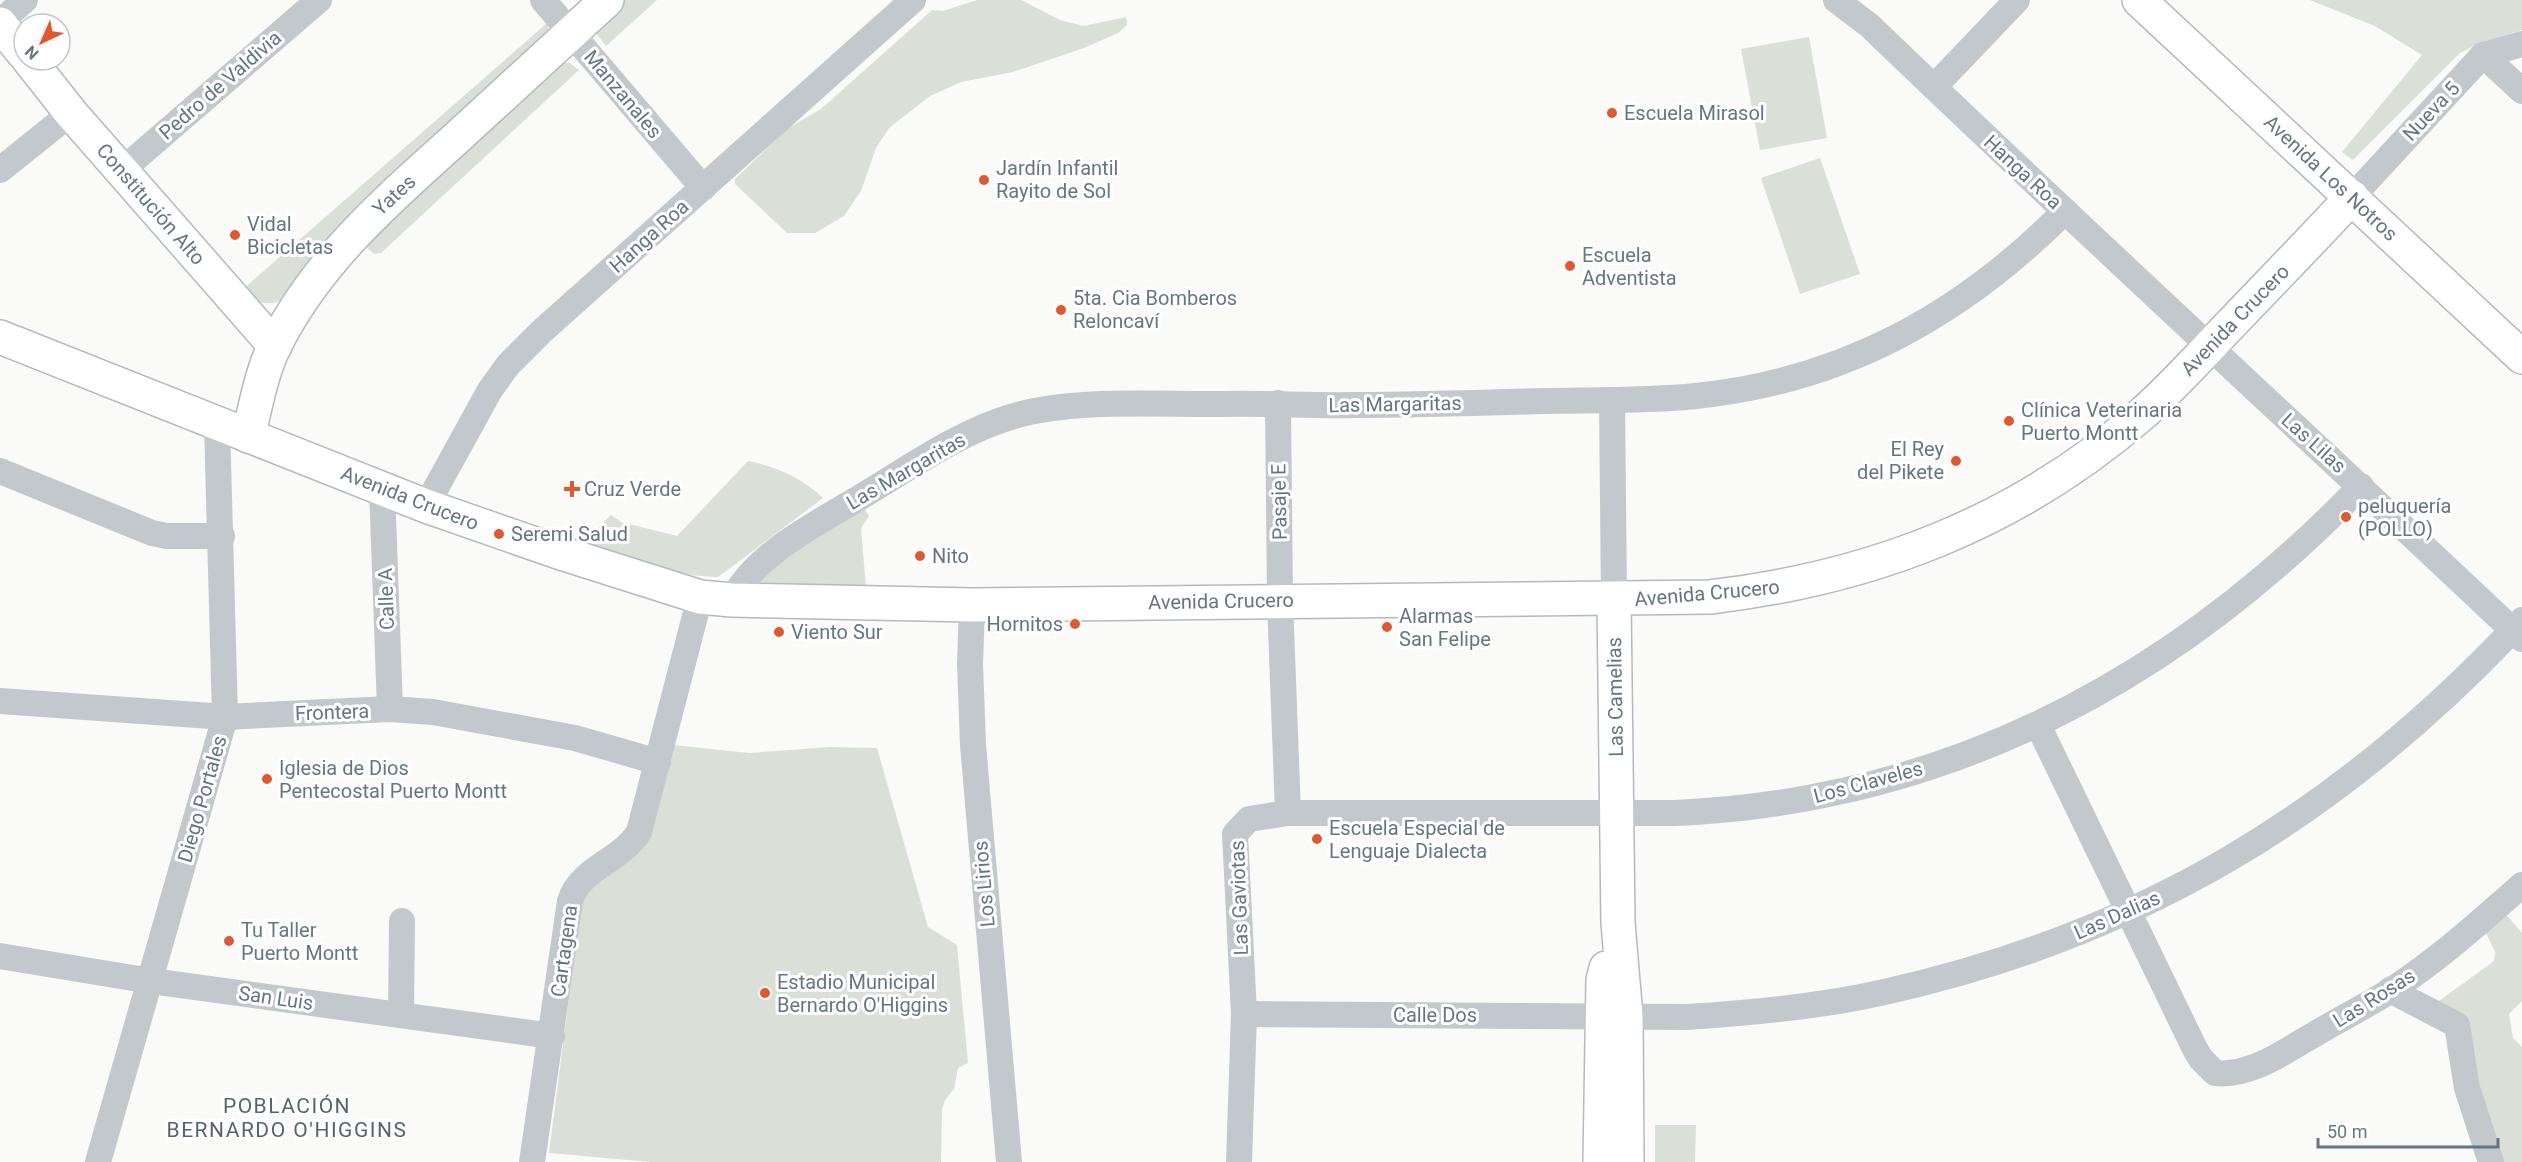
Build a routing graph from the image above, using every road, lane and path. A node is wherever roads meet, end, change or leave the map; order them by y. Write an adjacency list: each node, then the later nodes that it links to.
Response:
1 (25, 0): 9 (street)
2 (319, 0): 19 (street, Pedro de Valdivia)
3 (543, 0): 10 (street, Manzanales)
4 (607, 0): 10 (main road, Yates)
5 (913, 0): 20 (street, Hanga Roa)
6 (1836, 0): 15 (street, Hanga Roa)
7 (2017, 0): 15 (street)
8 (2139, 0): 21 (main road, Avenida Los Notros)
9 (0, 23): 11 (main road)
10 (571, 32): 20 (street, Manzanales); 24 (main road, Yates)
11 (12, 38)
12 (2522, 44): 13 (street, Nueva 5)
13 (2483, 56): 16 (street); 21 (street, Nueva 5)
14 (39, 72): 17 (main road, Constitución Alto)
15 (1934, 87): 22 (street, Hanga Roa)
16 (2522, 91)
17 (71, 113): 18 (street); 19 (main road, Constitución Alto)
18 (0, 170)
19 (121, 171): 24 (main road, Constitución Alto)
20 (703, 188): 34 (street, Hanga Roa)
21 (2352, 196): 25 (main road, Avenida Crucero); 26 (main road, Avenida Los Notros)
22 (2065, 212): 25 (street, Hanga Roa); 27 (street, Las Margaritas)
23 (0, 337): 29 (main road, Avenida Crucero)
24 (274, 346): 30 (main road, Yates)
25 (2208, 347): 32 (street, Las Lilas); 38 (main road, Avenida Crucero)
26 (2522, 357)
27 (1612, 400): 28 (street, Las Margaritas); 38 (street, Las Camelias)
28 (1278, 403): 37 (street, Las Margaritas); 39 (street, Pasaje E)
29 (218, 424): 30 (main road, Avenida Crucero); 35 (street, Diego Portales)
30 (248, 436): 33 (main road, Avenida Crucero)
31 (0, 471): 35 (street)
32 (2361, 486): 41 (street, Las Lilas); 45 (street, Los Claveles)
33 (382, 488): 34 (main road, Avenida Crucero); 43 (street, Calle A)
34 (426, 506): 36 (main road, Avenida Crucero)
35 (222, 536): 44 (street, Diego Portales)
36 (700, 597): 37 (main road, Avenida Crucero); 46 (street, Cartagena)
37 (732, 600): 40 (main road, Avenida Crucero)
38 (1614, 600): 39 (main road, Avenida Crucero); 48 (main road, Las Camelias)
39 (1280, 601): 40 (main road, Avenida Crucero); 47 (street)
40 (972, 605): 61 (street, Los Lirios)
41 (2519, 630): 50 (street, Las Dalias)
42 (0, 702): 44 (street, Frontera)
43 (390, 710): 44 (street, Frontera); 46 (street, Frontera)
44 (225, 717): 53 (street, Diego Portales)
45 (2038, 725): 48 (street, Los Claveles); 50 (street)
46 (658, 762): 58 (street, Cartagena)
47 (1288, 813): 48 (street, Los Claveles); 55 (street, Las Gaviotas)
48 (1617, 813): 57 (main road, Las Camelias)
49 (2522, 885): 54 (street, Las Rosas)
50 (2128, 911): 54 (street, Las Rosas); 57 (street, Las Dalias)
51 (402, 921): 56 (street)
52 (0, 956): 53 (street, San Luis)
53 (151, 981): 56 (street, San Luis); 59 (street, Diego Portales)
54 (2390, 990): 65 (street)
55 (1244, 1014): 57 (street, Calle Dos); 62 (street, Las Gaviotas)
56 (401, 1015): 58 (street, San Luis)
57 (1614, 1016): 63 (main road, Las Camelias); 64 (main road, Las Camelias)
58 (552, 1036): 60 (street, Cartagena)
59 (98, 1162)
60 (532, 1162)
61 (1009, 1162)
62 (1239, 1162)
63 (1600, 1162)
64 (1627, 1162)
65 (2491, 1162)

